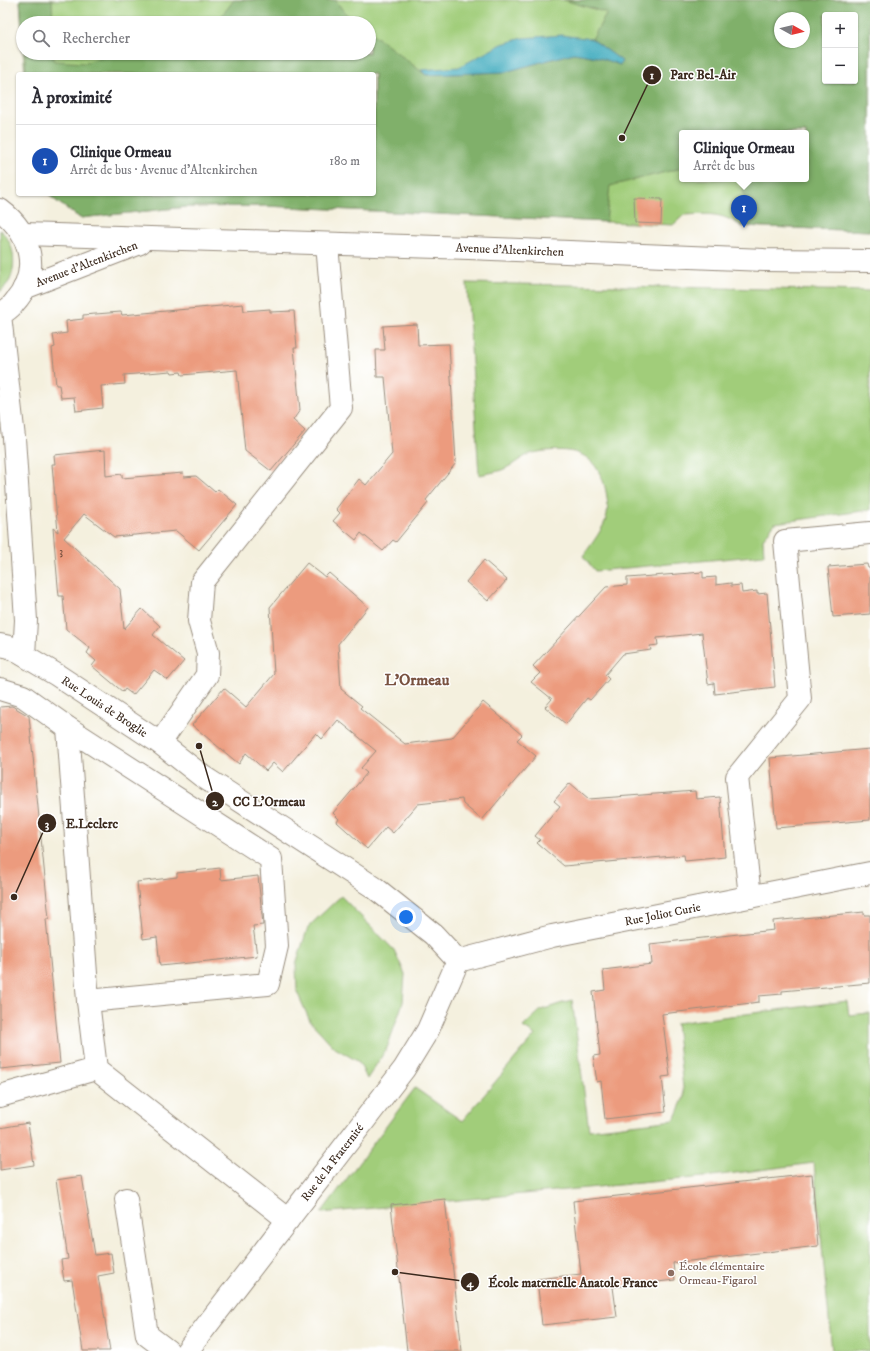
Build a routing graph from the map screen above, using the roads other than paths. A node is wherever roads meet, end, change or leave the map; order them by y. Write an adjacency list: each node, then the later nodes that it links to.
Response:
1 (0, 210): 2 (street)
2 (24, 234): 3 (street, Avenue d'Altenkirchen); 6 (street)
3 (149, 240): 4 (street, Avenue d'Altenkirchen); 6 (street, Avenue d'Altenkirchen)
4 (327, 244): 5 (street, Avenue d'Altenkirchen); 13 (street)
5 (870, 261)
6 (24, 288): 7 (street)
7 (0, 315): 10 (street)
8 (870, 533): 15 (street)
9 (0, 645): 10 (street, Rue Louis de Broglie)
10 (24, 655): 13 (street, Rue Louis de Broglie)
11 (0, 689): 12 (street)
12 (68, 728): 17 (street); 17 (street)
13 (160, 743): 16 (street, Rue Louis de Broglie)
14 (870, 873): 15 (street, Rue Joliot Curie)
15 (750, 897): 16 (street, Rue Joliot Curie)
16 (458, 961): 21 (street, Rue de la Fraternité)
17 (88, 1001): 18 (street)
18 (96, 1069): 19 (street); 21 (street)
19 (0, 1096)
20 (126, 1199): 22 (street)
21 (288, 1220): 23 (street, Rue de la Fraternité)
22 (168, 1351)
23 (187, 1351)

